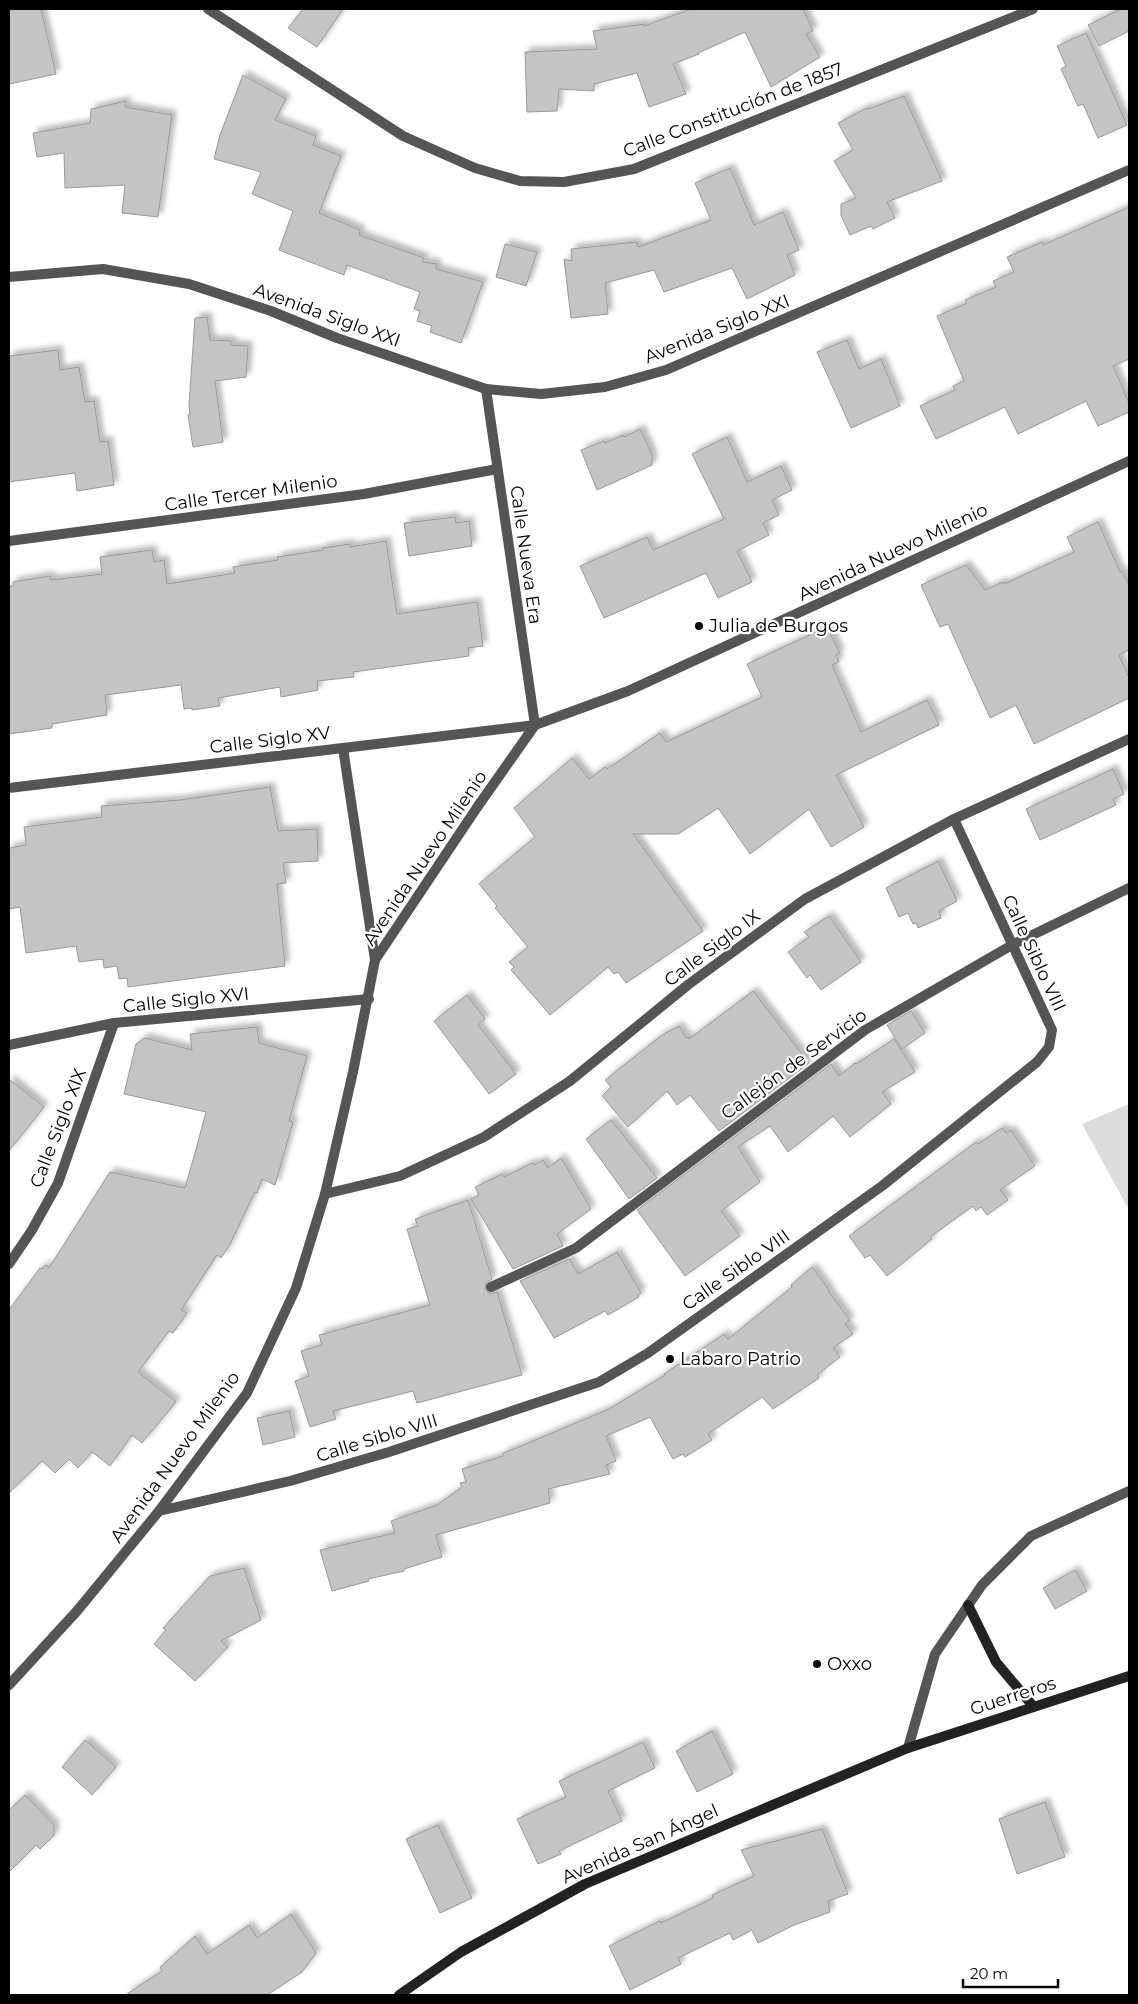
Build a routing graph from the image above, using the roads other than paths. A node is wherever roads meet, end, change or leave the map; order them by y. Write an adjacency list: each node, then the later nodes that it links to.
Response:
1 (208, 9): 2 (street, Calle Constitución de 1857)
2 (1033, 9)
3 (1129, 170): 5 (street, Avenida Siglo XXI)
4 (9, 277): 5 (street, Avenida Siglo XXI)
5 (486, 389): 7 (street, Calle Nueva Era)
6 (1129, 461): 9 (street, Avenida Nuevo Milenio)
7 (497, 470): 8 (street, Calle Tercer Milenio); 9 (street, Calle Nueva Era)
8 (9, 541)
9 (535, 725): 11 (street, Calle Siglo XV); 16 (street, Avenida Nuevo Milenio)
10 (1129, 739): 13 (street, Calle Siglo IX)
11 (343, 748): 12 (street, Calle Siglo XV); 16 (street)
12 (9, 788)
13 (954, 819): 15 (street, Calle Siblo VIII); 20 (street, Calle Siglo IX)
14 (1129, 888): 15 (street, Callejón de Servicio)
15 (1012, 945): 22 (street, Callejón de Servicio); 24 (street, Calle Siblo VIII)
16 (375, 960): 17 (street, Avenida Nuevo Milenio)
17 (368, 999): 18 (street, Calle Siglo XVI); 20 (street, Avenida Nuevo Milenio)
18 (114, 1024): 19 (street, Calle Siglo XVI); 21 (street, Calle Siglo XIX)
19 (9, 1045)
20 (325, 1194): 24 (street, Avenida Nuevo Milenio)
21 (9, 1264)
22 (491, 1287)
23 (1129, 1491): 25 (street)
24 (159, 1511): 27 (street, Avenida Nuevo Milenio)
25 (968, 1605): 28 (main road); 29 (street)
26 (1129, 1676): 28 (main road, Guerreros)
27 (9, 1685)
28 (1033, 1706): 29 (main road, Guerreros)
29 (908, 1748): 30 (main road, Avenida San Ángel)
30 (399, 1995)

